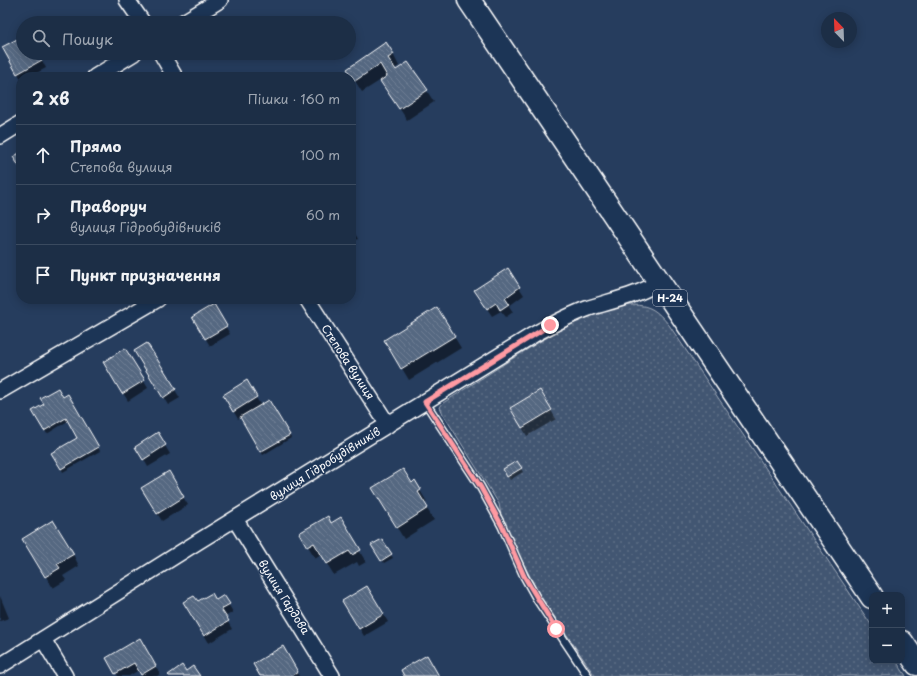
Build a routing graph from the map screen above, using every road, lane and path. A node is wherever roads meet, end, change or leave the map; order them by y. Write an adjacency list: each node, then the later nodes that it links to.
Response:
1 (128, 0): 4 (street)
2 (220, 0): 5 (street)
3 (468, 0): 12 (main road, Н-24)
4 (138, 16)
5 (194, 16)
6 (123, 60): 8 (street)
7 (165, 60): 9 (street)
8 (103, 72)
9 (172, 72)
10 (16, 126): 11 (street)
11 (0, 136)
12 (659, 282): 16 (street, вулиця Гідробудівників); 19 (main road, Н-24)
13 (149, 304): 15 (street)
14 (310, 304): 17 (street, Степова вулиця)
15 (0, 391)
16 (425, 402): 17 (street, вулиця Гідробудівників); 26 (lane)
17 (388, 425): 18 (street, вулиця Гідробудівників)
18 (235, 519): 20 (street, вулиця Гідробудівників); 25 (street, вулиця Гардова)
19 (869, 593)
20 (43, 640): 23 (street, вулиця Гідробудівників); 24 (street)
21 (905, 646): 22 (main road)
22 (917, 664)
23 (0, 666)
24 (65, 676)
25 (332, 676)
26 (588, 676)

